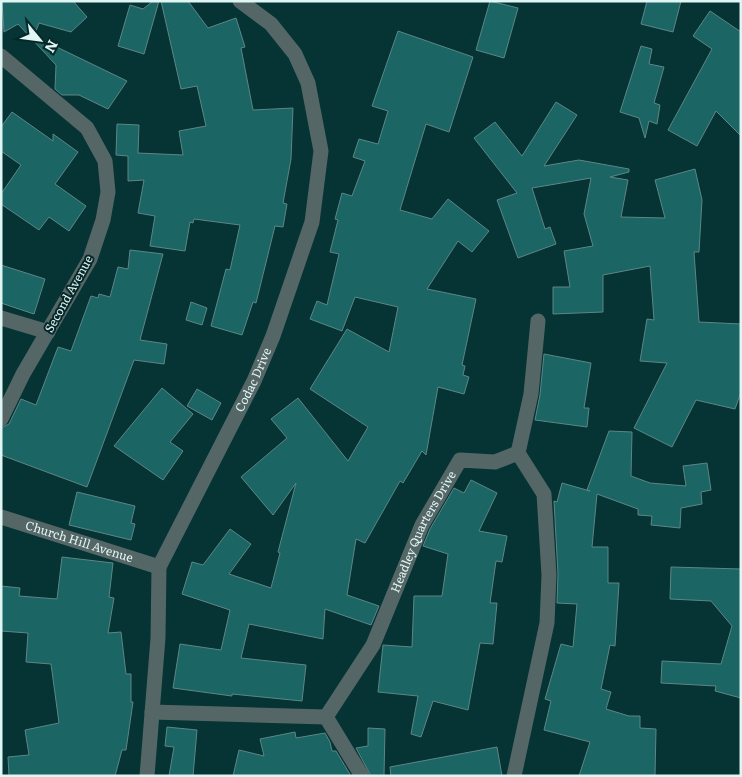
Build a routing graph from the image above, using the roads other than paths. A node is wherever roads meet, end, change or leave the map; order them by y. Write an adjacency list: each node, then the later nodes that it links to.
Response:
1 (240, 1): 9 (street, Codac Drive)
2 (1, 56): 5 (street, Second Avenue)
3 (1, 318): 5 (street)
4 (538, 321): 7 (street)
5 (48, 332): 6 (street, Second Avenue)
6 (1, 419)
7 (518, 453): 11 (street, Headley Quarters Drive); 14 (street)
8 (1, 517): 9 (street, Church Hill Avenue)
9 (159, 567): 10 (street, Codac Drive)
10 (152, 712): 11 (street); 12 (street, Codac Drive)
11 (326, 717): 13 (street)
12 (147, 776)
13 (362, 776)
14 (514, 776)

